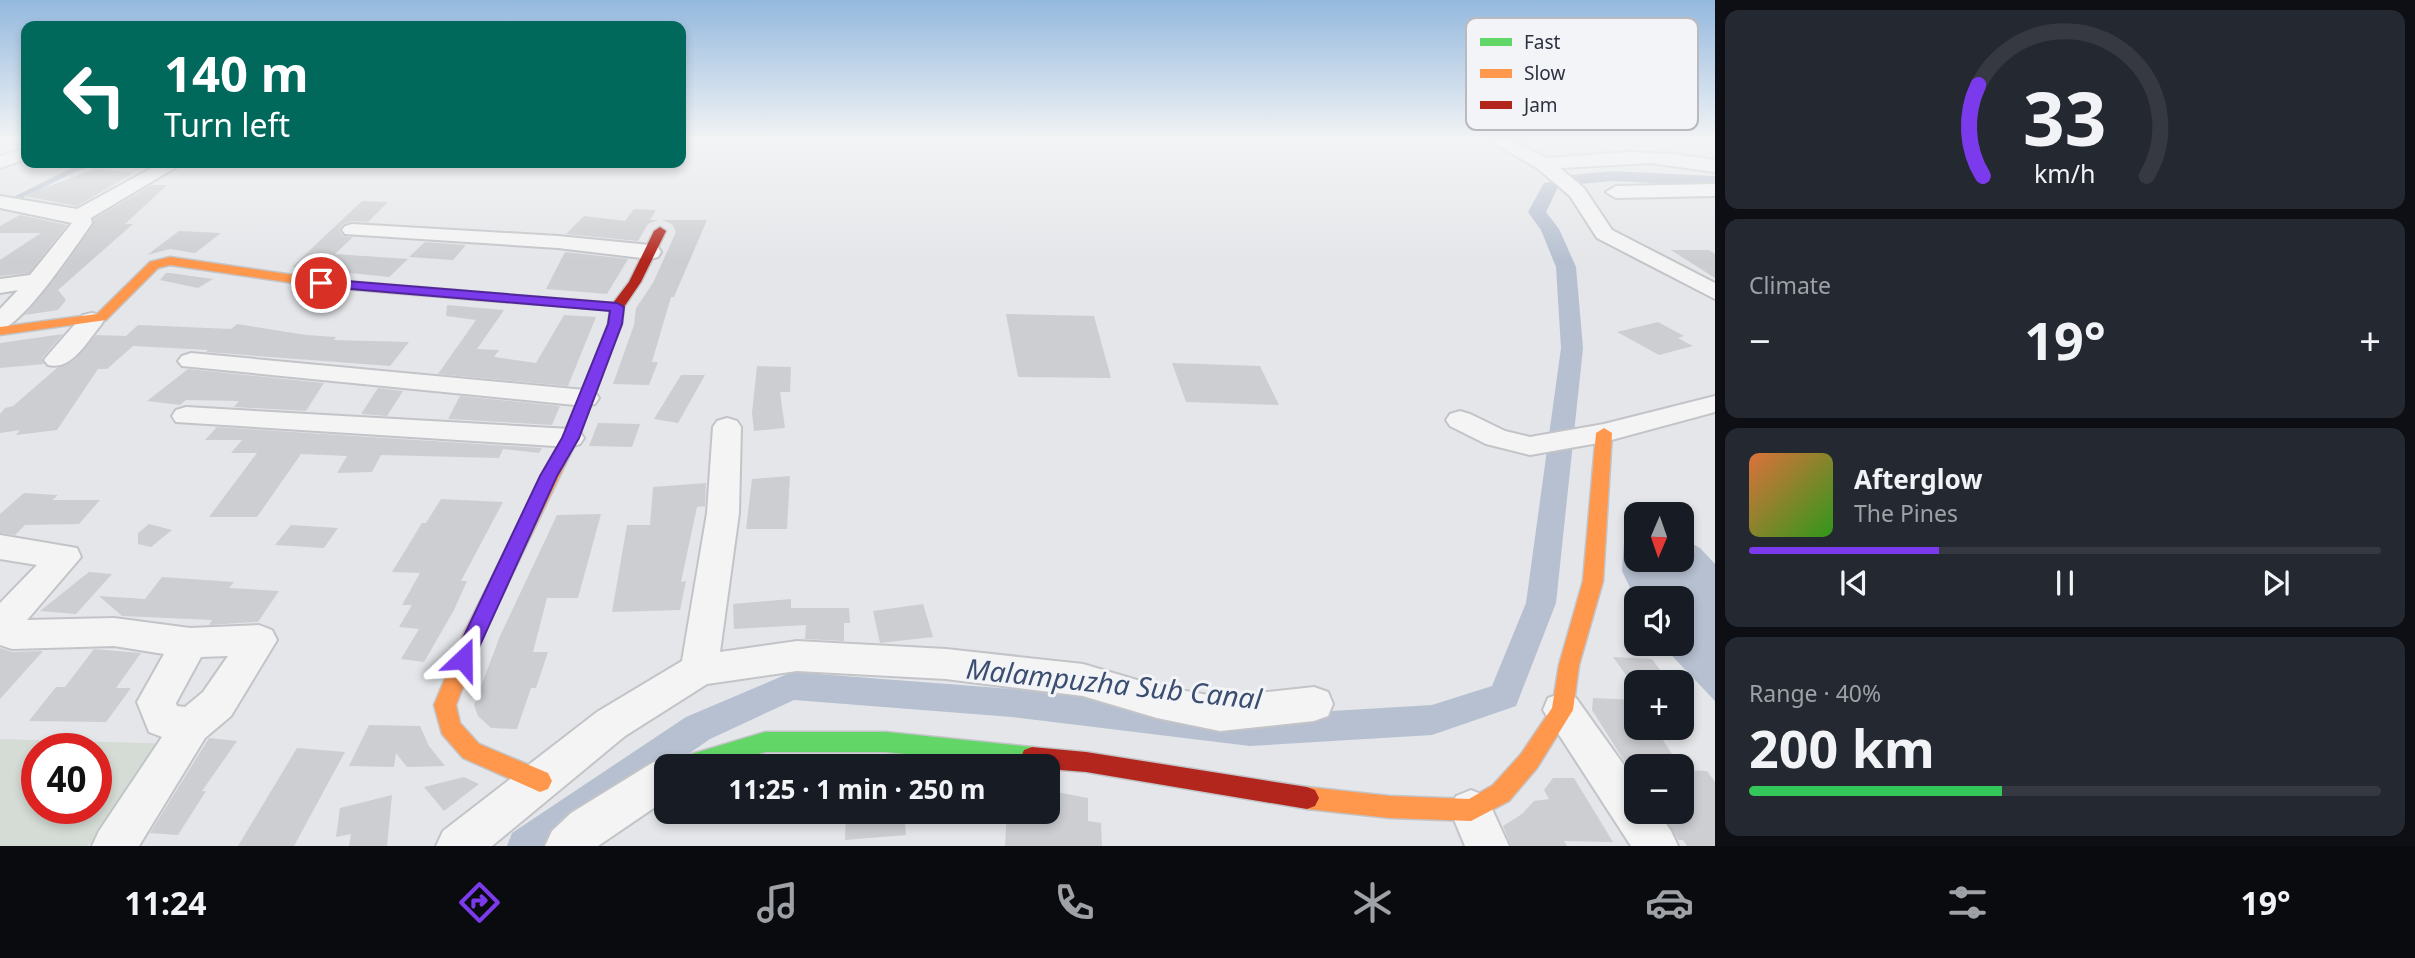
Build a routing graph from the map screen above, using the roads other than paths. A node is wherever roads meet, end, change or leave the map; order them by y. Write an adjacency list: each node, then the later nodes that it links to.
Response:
1 (143, 180): 6 (street)
2 (1563, 180): 12 (street)
3 (1715, 190): 4 (street)
4 (1616, 192)
5 (0, 202): 6 (street)
6 (80, 216): 10 (street)
7 (352, 230): 9 (street)
8 (660, 231): 9 (street)
9 (650, 252): 13 (street)
10 (38, 281): 11 (street); 15 (street)
11 (0, 286)
12 (1715, 292)
13 (617, 307): 14 (street); 19 (street)
14 (92, 320): 16 (street); 17 (street)
15 (0, 323)
16 (0, 331)
17 (57, 360)
18 (191, 361): 19 (street)
19 (585, 398): 25 (street)
20 (1715, 404): 24 (street)
21 (186, 416): 25 (street)
22 (1460, 419): 24 (street)
23 (727, 427): 29 (street)
24 (1604, 433): 31 (street)
25 (570, 438): 36 (street)
26 (0, 547): 27 (street)
27 (0, 628): 28 (street)
28 (190, 643): 32 (street); 32 (street)
29 (699, 670): 30 (street); 36 (street)
30 (1314, 704)
31 (1562, 710): 38 (street); 42 (street)
32 (191, 726): 39 (street)
33 (725, 754): 34 (street)
34 (1006, 754)
35 (1060, 759): 38 (street)
36 (540, 781): 40 (street)
37 (654, 784): 41 (street)
38 (1479, 828)
39 (114, 846)
40 (458, 846)
41 (567, 846)
42 (1656, 846)

